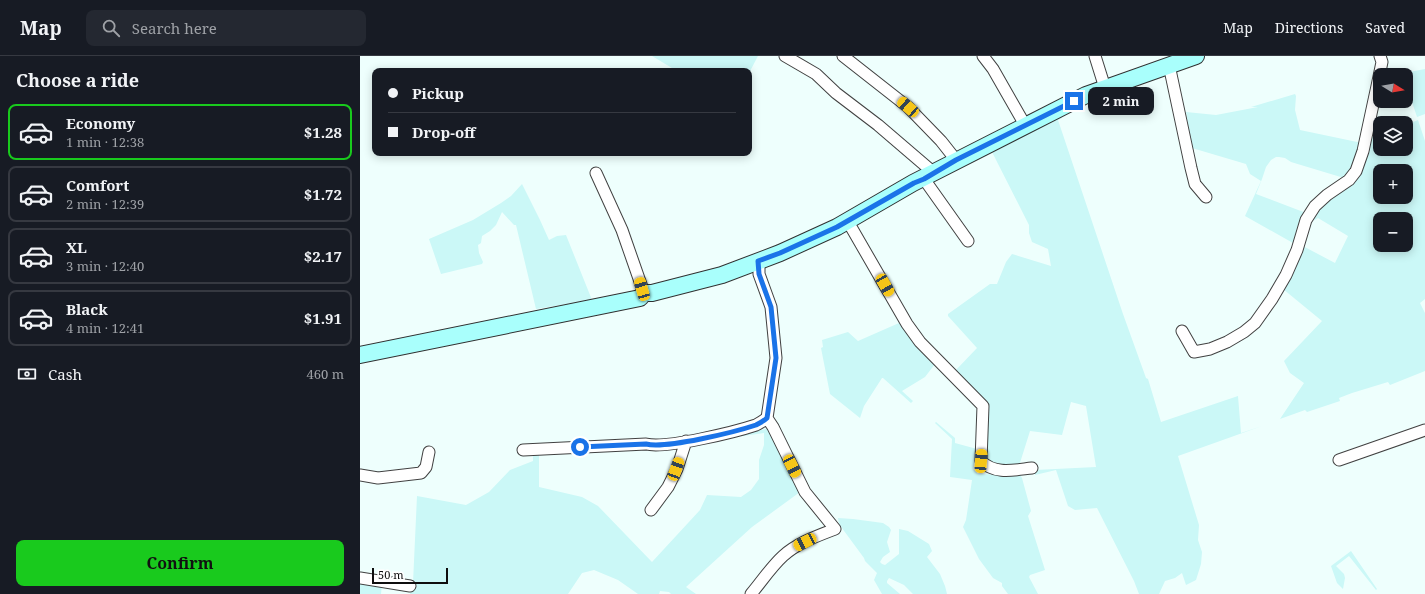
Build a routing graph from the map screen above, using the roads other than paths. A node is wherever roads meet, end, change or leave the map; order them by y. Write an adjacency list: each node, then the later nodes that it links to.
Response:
1 (785, 56): 12 (street)
2 (843, 56): 10 (street)
3 (983, 56): 9 (street)
4 (1095, 56): 8 (street)
5 (1380, 56): 18 (street)
6 (1192, 57): 7 (street)
7 (1169, 64): 8 (street); 13 (street)
8 (1105, 88): 9 (street)
9 (1025, 125): 10 (street)
10 (956, 160): 12 (street)
11 (596, 173): 17 (street)
12 (929, 176): 14 (street); 15 (street)
13 (1206, 197)
14 (847, 220): 16 (street); 26 (street)
15 (968, 241)
16 (758, 261): 17 (street); 20 (street)
17 (644, 294): 19 (street)
18 (1182, 332)
19 (360, 355)
20 (767, 418): 22 (street); 31 (street)
21 (1425, 430): 25 (street)
22 (686, 441): 23 (street); 28 (street)
23 (523, 450)
24 (428, 452): 27 (street)
25 (1339, 460)
26 (1032, 468)
27 (360, 475)
28 (651, 510)
29 (360, 578): 30 (street)
30 (410, 586)
31 (751, 594)

